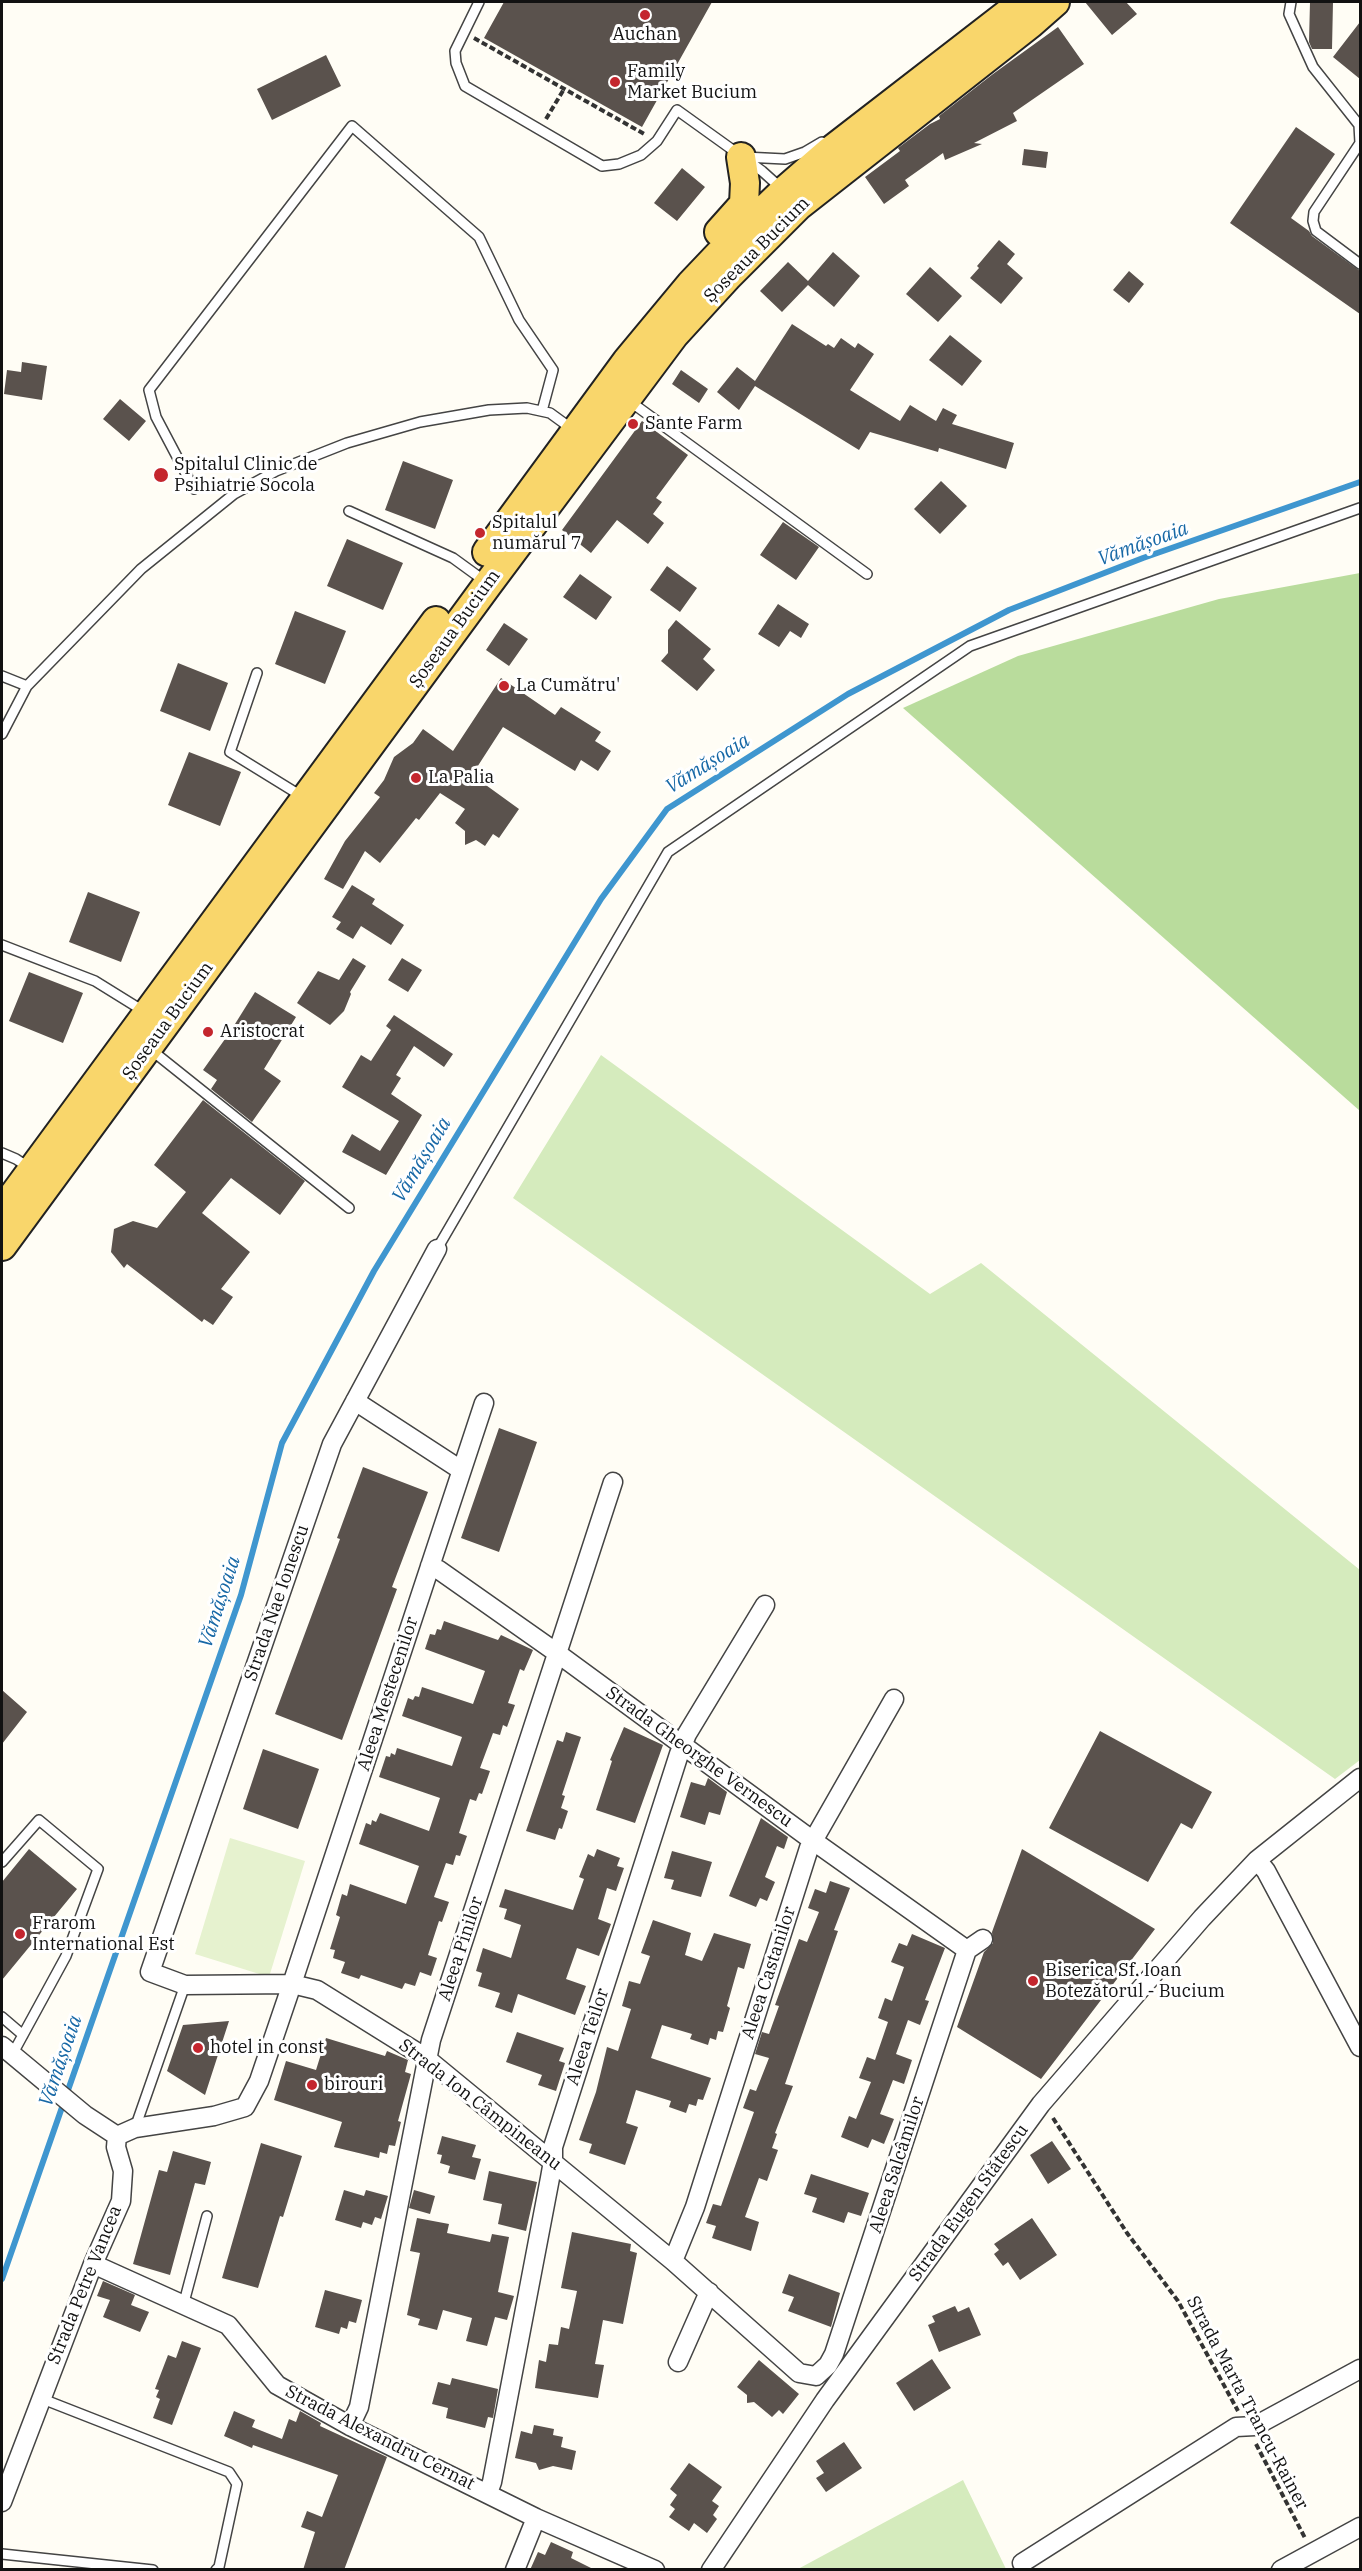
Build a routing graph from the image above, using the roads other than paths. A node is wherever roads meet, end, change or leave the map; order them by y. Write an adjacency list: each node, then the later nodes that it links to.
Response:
1 (479, 2): 8 (lane)
2 (1023, 2): 5 (main road, Șoseaua Bucium)
3 (1055, 2): 9 (main road, Șoseaua Bucium)
4 (1291, 2): 10 (lane)
5 (985, 31): 6 (lane); 9 (main road, Șoseaua Bucium)
6 (897, 86)
7 (830, 135): 8 (lane)
8 (741, 157): 9 (lane); 11 (main road)
9 (791, 199): 11 (main road, Șoseaua Bucium); 12 (main road, Șoseaua Bucium)
10 (1360, 264)
11 (691, 284): 14 (main road, Șoseaua Bucium)
12 (626, 399): 14 (main road, Șoseaua Bucium); 18 (lane)
13 (542, 411): 14 (lane); 15 (lane); 22 (lane)
14 (583, 438): 19 (main road, Șoseaua Bucium)
15 (194, 489)
16 (1360, 508): 32 (lane)
17 (349, 511): 19 (lane)
18 (867, 574)
19 (480, 578): 24 (main road, Șoseaua Bucium)
20 (257, 673): 24 (lane)
21 (2, 676): 22 (lane)
22 (27, 686): 23 (lane)
23 (2, 734)
24 (314, 805): 26 (main road, Șoseaua Bucium)
25 (2, 945): 26 (lane)
26 (147, 1031): 28 (main road, Șoseaua Bucium); 29 (lane)
27 (2, 1154): 28 (lane)
28 (40, 1176): 30 (main road, Șoseaua Bucium); 31 (main road, Șoseaua Bucium)
29 (349, 1208)
30 (2, 1211)
31 (2, 1246)
32 (437, 1249): 33 (street, Strada Nae Ionescu)
33 (355, 1401): 35 (street); 49 (street, Strada Nae Ionescu)
34 (484, 1403): 35 (street, Aleea Mestecenilor)
35 (461, 1470): 37 (street, Aleea Mestecenilor)
36 (614, 1482): 39 (street, Aleea Pinilor)
37 (430, 1566): 39 (street, Strada Gheorghe Vernescu); 48 (street, Aleea Mestecenilor)
38 (765, 1605): 41 (street, Aleea Teilor)
39 (557, 1653): 41 (street, Strada Gheorghe Vernescu); 54 (street, Aleea Pinilor)
40 (894, 1699): 43 (street, Aleea Castanilor)
41 (683, 1745): 43 (street, Strada Gheorghe Vernescu); 57 (street, Aleea Teilor)
42 (1360, 1778): 44 (street, Strada Eugen Stătescu)
43 (812, 1840): 47 (street, Strada Gheorghe Vernescu); 59 (street, Aleea Castanilor)
44 (1257, 1860): 52 (street); 78 (street, Strada Eugen Stătescu)
45 (2, 1862): 51 (lane)
46 (983, 1939): 47 (street)
47 (967, 1950): 65 (street, Aleea Salcâmilor)
48 (292, 1984): 49 (street, Strada Ion Câmpineanu); 54 (street, Strada Ion Câmpineanu); 55 (street)
49 (185, 1985): 55 (lane)
50 (2, 2017): 51 (lane)
51 (23, 2035): 53 (lane)
52 (1360, 2047)
53 (7, 2051): 56 (street)
54 (426, 2058): 57 (street, Strada Ion Câmpineanu); 67 (street, Aleea Pinilor)
55 (135, 2128): 56 (street)
56 (117, 2136): 60 (street, Strada Petre Vancea)
57 (553, 2161): 59 (street, Strada Ion Câmpineanu); 68 (street, Aleea Teilor)
58 (207, 2216): 62 (lane)
59 (672, 2261): 61 (street, Strada Ion Câmpineanu)
60 (93, 2264): 62 (street, Strada Alexandru Cernat); 66 (street, Strada Petre Vancea)
61 (709, 2292): 63 (street); 65 (street, Strada Ion Câmpineanu)
62 (183, 2306): 67 (street, Strada Alexandru Cernat)
63 (678, 2362)
64 (1360, 2369): 73 (street)
65 (800, 2373)
66 (40, 2398): 69 (street, Strada Petre Vancea); 75 (lane)
67 (350, 2426): 68 (street, Strada Alexandru Cernat)
68 (488, 2493): 70 (street, Strada Alexandru Cernat)
69 (2, 2502)
70 (536, 2518): 76 (street); 77 (street, Strada Alexandru Cernat)
71 (1360, 2527): 79 (street)
72 (2, 2554): 74 (lane)
73 (1022, 2563)
74 (153, 2570)
75 (216, 2570)
76 (515, 2570)
77 (655, 2570)
78 (711, 2570)
79 (1281, 2570)

